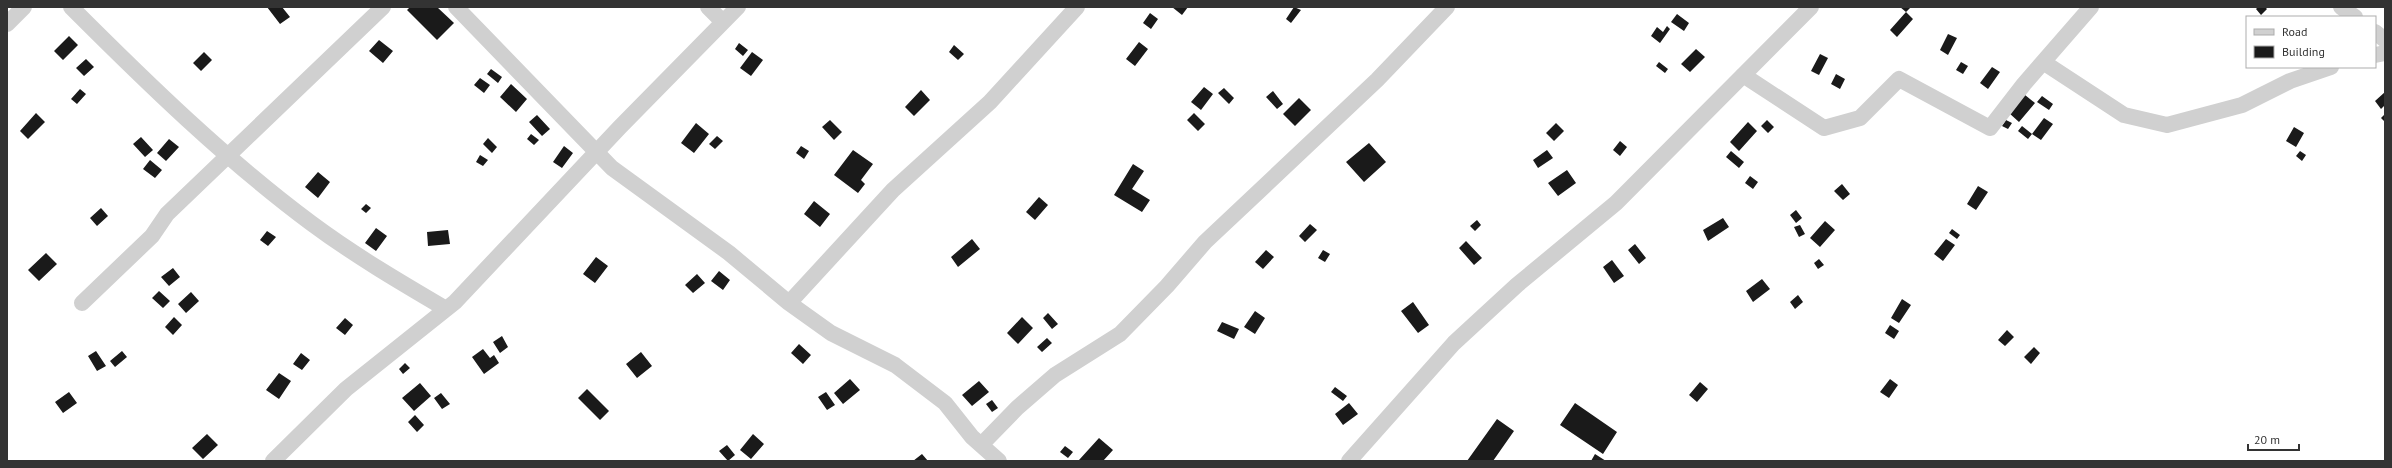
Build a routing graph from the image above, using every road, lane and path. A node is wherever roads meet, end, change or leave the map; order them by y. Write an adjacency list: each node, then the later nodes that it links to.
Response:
1 (24, 7): 14 (street)
2 (71, 7): 21 (street)
3 (456, 7): 20 (street)
4 (708, 7): 13 (street)
5 (738, 7): 13 (street)
6 (1077, 7): 23 (street)
7 (1447, 7): 25 (street)
8 (1811, 7): 19 (street)
9 (2091, 7): 17 (street)
10 (2341, 7): 12 (street)
11 (377, 9): 21 (street)
12 (2353, 16)
13 (723, 22): 20 (street)
14 (7, 24)
15 (2376, 33): 16 (street)
16 (2385, 40)
17 (2043, 62): 18 (street); 19 (street)
18 (2328, 68)
19 (1743, 75): 28 (street)
20 (597, 152): 23 (street); 24 (street)
21 (228, 156): 22 (street); 24 (street)
22 (82, 303)
23 (789, 303): 25 (street)
24 (446, 309): 26 (street)
25 (981, 445): 27 (street)
26 (273, 461)
27 (999, 461)
28 (1349, 461)

